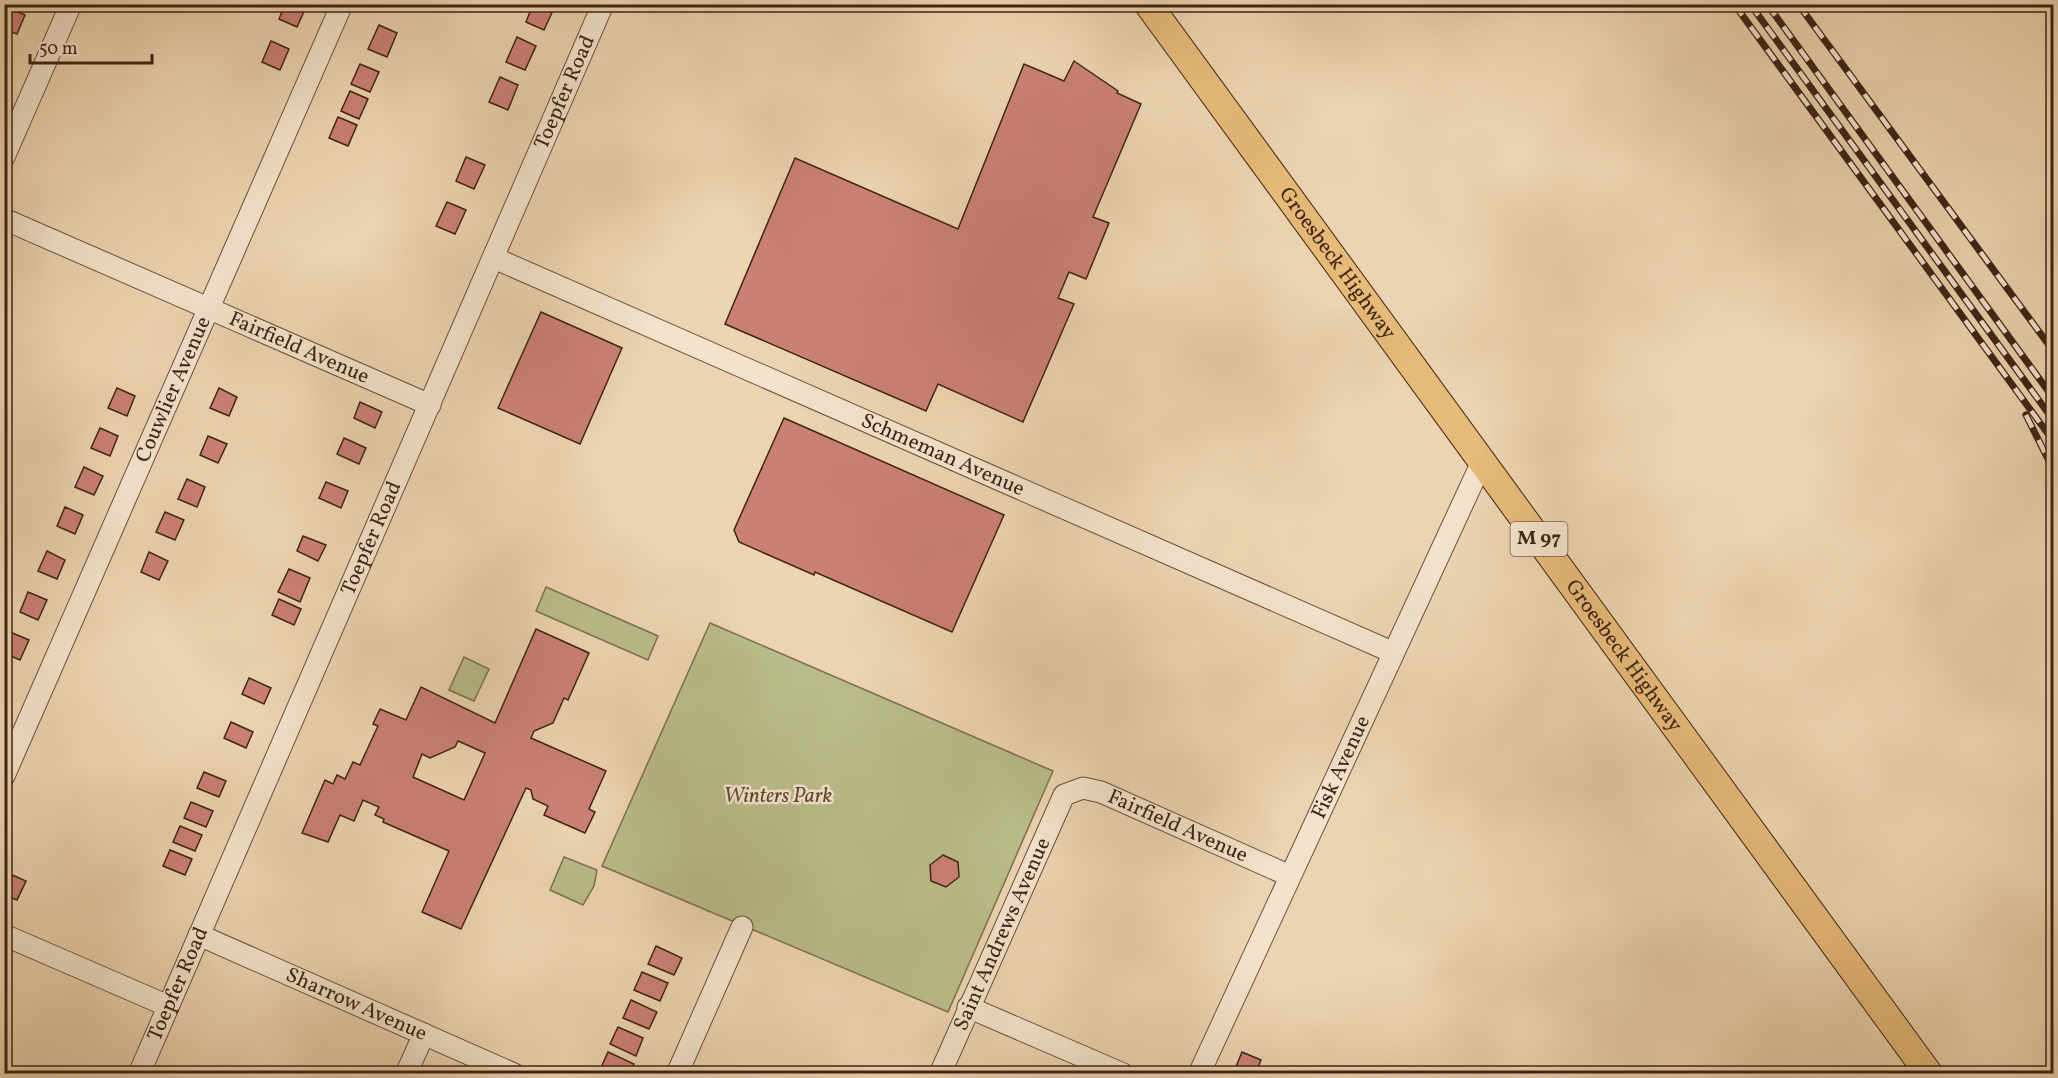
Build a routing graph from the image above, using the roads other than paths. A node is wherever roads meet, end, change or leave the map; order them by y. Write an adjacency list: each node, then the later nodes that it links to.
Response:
1 (71, 4): 5 (street)
2 (342, 4): 8 (street, Couwlier Avenue)
3 (603, 4): 7 (street, Toepfer Road)
4 (1148, 4): 10 (main road, Groesbeck Highway / M 97)
5 (4, 157)
6 (4, 219): 8 (street, Fairfield Avenue)
7 (494, 258): 9 (street, Toepfer Road); 11 (street, Schmeman Avenue)
8 (208, 308): 9 (street, Fairfield Avenue); 12 (street, Couwlier Avenue)
9 (430, 405): 17 (street, Toepfer Road)
10 (1482, 462): 11 (street, Fisk Avenue); 28 (main road, Groesbeck Highway / M 97)
11 (1392, 652): 14 (street, Fisk Avenue)
12 (4, 776)
13 (1064, 795): 14 (street, Fairfield Avenue); 19 (street, Saint Andrews Avenue)
14 (1290, 876): 27 (street, Fisk Avenue)
15 (742, 927): 24 (street)
16 (4, 934): 18 (street)
17 (199, 935): 18 (street, Toepfer Road); 20 (street, Sharrow Avenue)
18 (168, 1006): 21 (street, Toepfer Road)
19 (968, 1006): 25 (street, Saint Andrews Avenue); 26 (street)
20 (424, 1034): 22 (street); 23 (street, Sharrow Avenue)
21 (139, 1074)
22 (406, 1074)
23 (514, 1074)
24 (677, 1074)
25 (940, 1074)
26 (1123, 1074)
27 (1199, 1074)
28 (1929, 1074)

